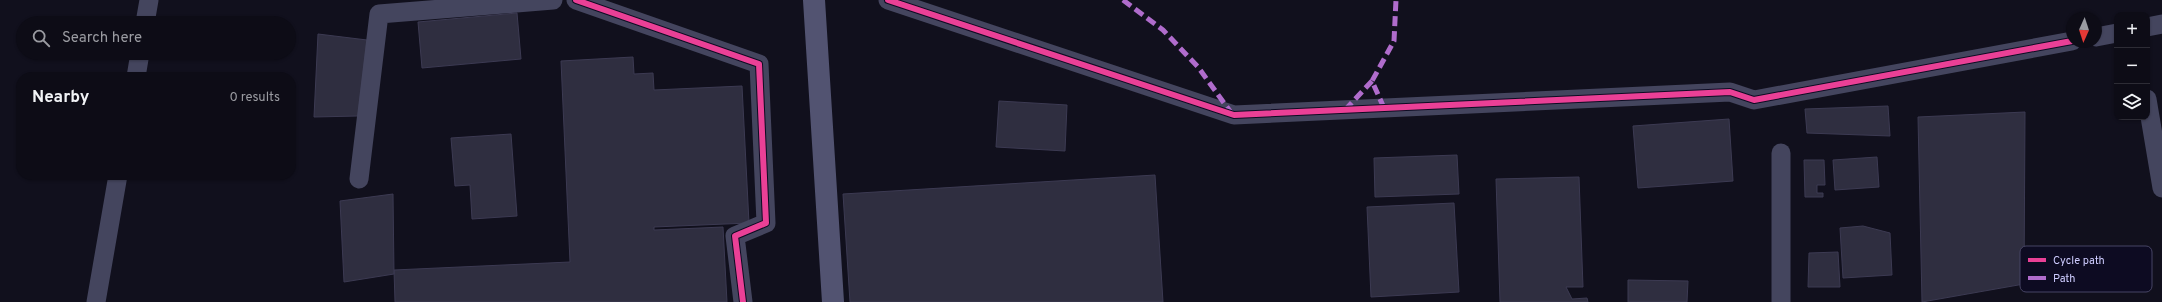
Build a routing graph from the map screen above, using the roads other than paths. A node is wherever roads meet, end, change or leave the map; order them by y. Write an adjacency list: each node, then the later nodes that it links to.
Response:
1 (149, 0): 6 (street)
2 (553, 0): 16 (street)
3 (576, 0): 20 (street)
4 (814, 0): 21 (main road)
5 (888, 0): 11 (street)
6 (146, 16)
7 (2162, 24): 8 (street)
8 (2150, 26)
9 (2114, 34): 10 (street)
10 (2102, 36)
11 (2066, 42)
12 (139, 60): 13 (street)
13 (137, 72)
14 (2150, 117): 18 (street)
15 (1781, 154): 22 (street)
16 (359, 179)
17 (117, 180): 19 (street)
18 (2162, 188)
19 (96, 302)
20 (743, 302)
21 (833, 302)
22 (1781, 302)

